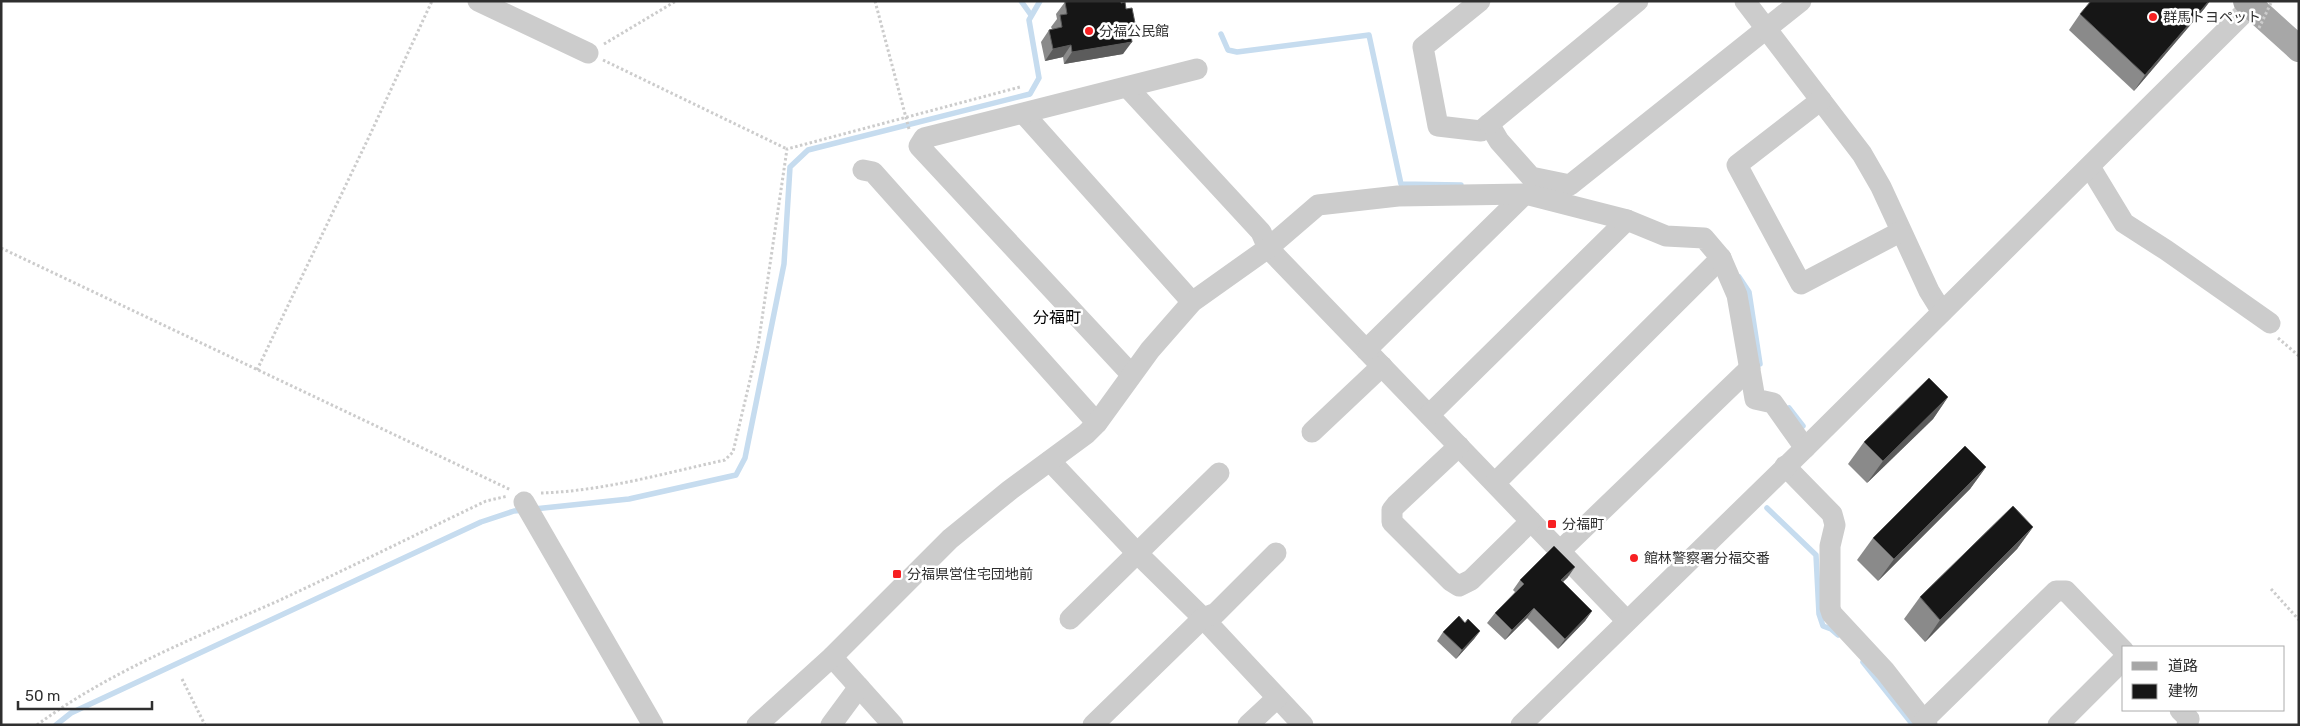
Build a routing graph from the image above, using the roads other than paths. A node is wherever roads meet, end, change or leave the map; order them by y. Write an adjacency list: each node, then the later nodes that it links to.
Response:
1 (478, 1): 9 (street)
2 (1480, 1): 14 (street)
3 (1638, 1): 14 (street)
4 (1745, 1): 7 (street)
5 (1801, 1): 7 (street)
6 (2257, 8): 8 (main road); 15 (street)
7 (1766, 29): 12 (street); 14 (street)
8 (2299, 49)
9 (588, 53)
10 (1198, 69): 11 (street)
11 (1128, 88): 13 (street); 20 (street)
12 (1821, 100): 19 (street); 19 (street)
13 (1024, 114): 22 (street); 28 (street)
14 (1489, 124)
15 (2090, 167): 23 (street); 24 (street)
16 (862, 170): 30 (street)
17 (1525, 194): 18 (street); 20 (street); 25 (street)
18 (1627, 220): 21 (street); 29 (street)
19 (1900, 232): 23 (street)
20 (1268, 248): 22 (street); 25 (street)
21 (1721, 258): 27 (street); 37 (street)
22 (1192, 302): 28 (street)
23 (1942, 312): 33 (street)
24 (2270, 323)
25 (1366, 350): 26 (street)
26 (1382, 366): 29 (street); 31 (street)
27 (1750, 368): 33 (street); 40 (street)
28 (1131, 374): 30 (street)
29 (1429, 415): 32 (street)
30 (1097, 423): 34 (street)
31 (1312, 432)
32 (1459, 446): 37 (street); 39 (street)
33 (1805, 448): 35 (street)
34 (1050, 461): 42 (street); 47 (street)
35 (1785, 466): 45 (street); 52 (street)
36 (1220, 473): 42 (street)
37 (1495, 484): 39 (street)
38 (525, 504): 53 (street)
39 (1531, 521): 40 (street)
40 (1560, 551): 45 (street)
41 (1276, 553): 43 (street)
42 (1138, 554): 43 (street); 44 (street)
43 (1203, 618): 50 (street); 57 (street)
44 (1070, 619)
45 (1627, 620): 60 (street)
46 (2122, 649): 52 (street)
47 (832, 657): 49 (street); 54 (street)
48 (2122, 661): 61 (street)
49 (859, 687): 55 (street); 56 (street)
50 (1277, 698): 58 (street); 59 (street)
51 (2181, 711): 62 (street)
52 (1926, 722)
53 (653, 725)
54 (757, 725)
55 (831, 725)
56 (893, 725)
57 (1093, 725)
58 (1248, 725)
59 (1303, 725)
60 (1521, 725)
61 (2058, 725)
62 (2187, 725)

